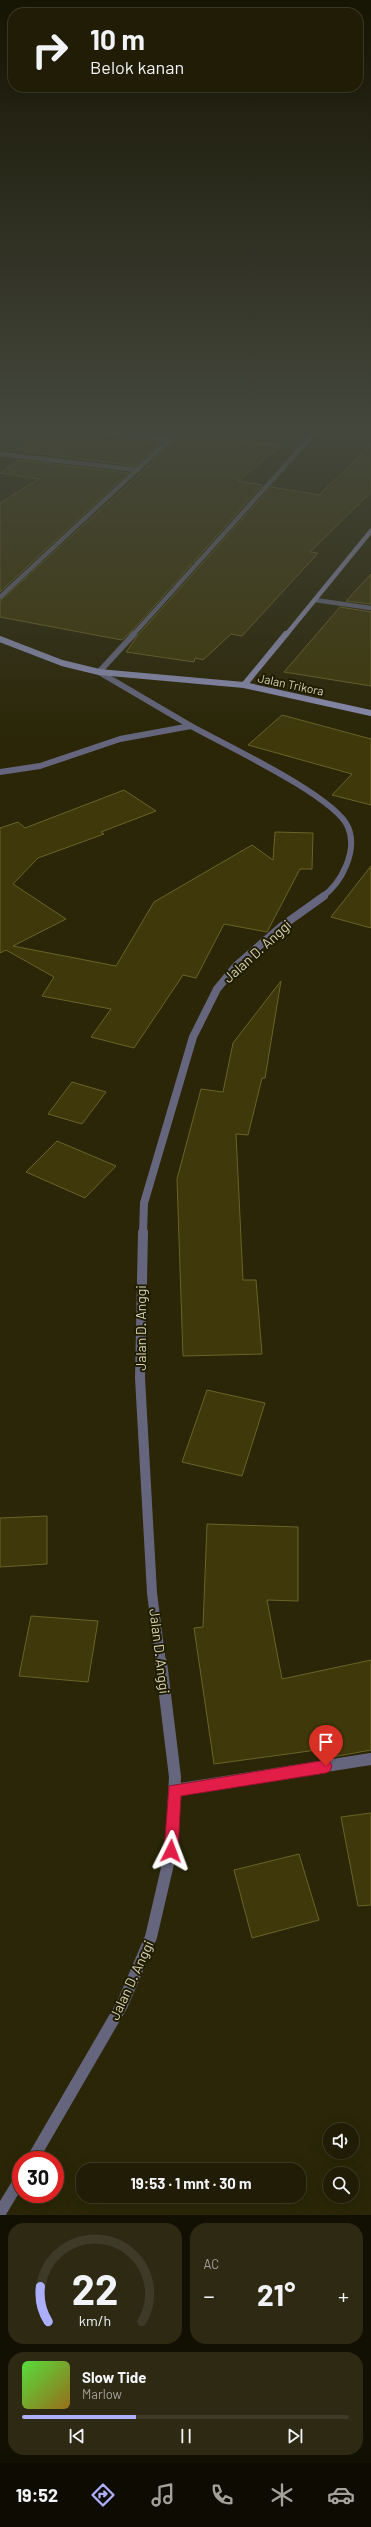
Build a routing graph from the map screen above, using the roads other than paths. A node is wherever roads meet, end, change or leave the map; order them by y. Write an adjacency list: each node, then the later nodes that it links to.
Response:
1 (69, 533): 4 (street)
2 (224, 533): 8 (street)
3 (369, 533): 5 (street)
4 (0, 597)
5 (315, 600): 6 (street); 9 (street)
6 (371, 608)
7 (0, 639): 8 (street, Jalan Trikora)
8 (99, 672): 9 (street, Jalan Trikora); 11 (street, Jalan D. Anggi)
9 (244, 685): 10 (street, Jalan Trikora)
10 (371, 712)
11 (191, 726): 12 (street); 14 (street, Jalan D. Anggi)
12 (0, 772)
13 (371, 1759): 14 (street)
14 (174, 1790): 15 (street, Jalan D. Anggi)
15 (37, 2151)
16 (12, 2193): 17 (street)
17 (0, 2213)

